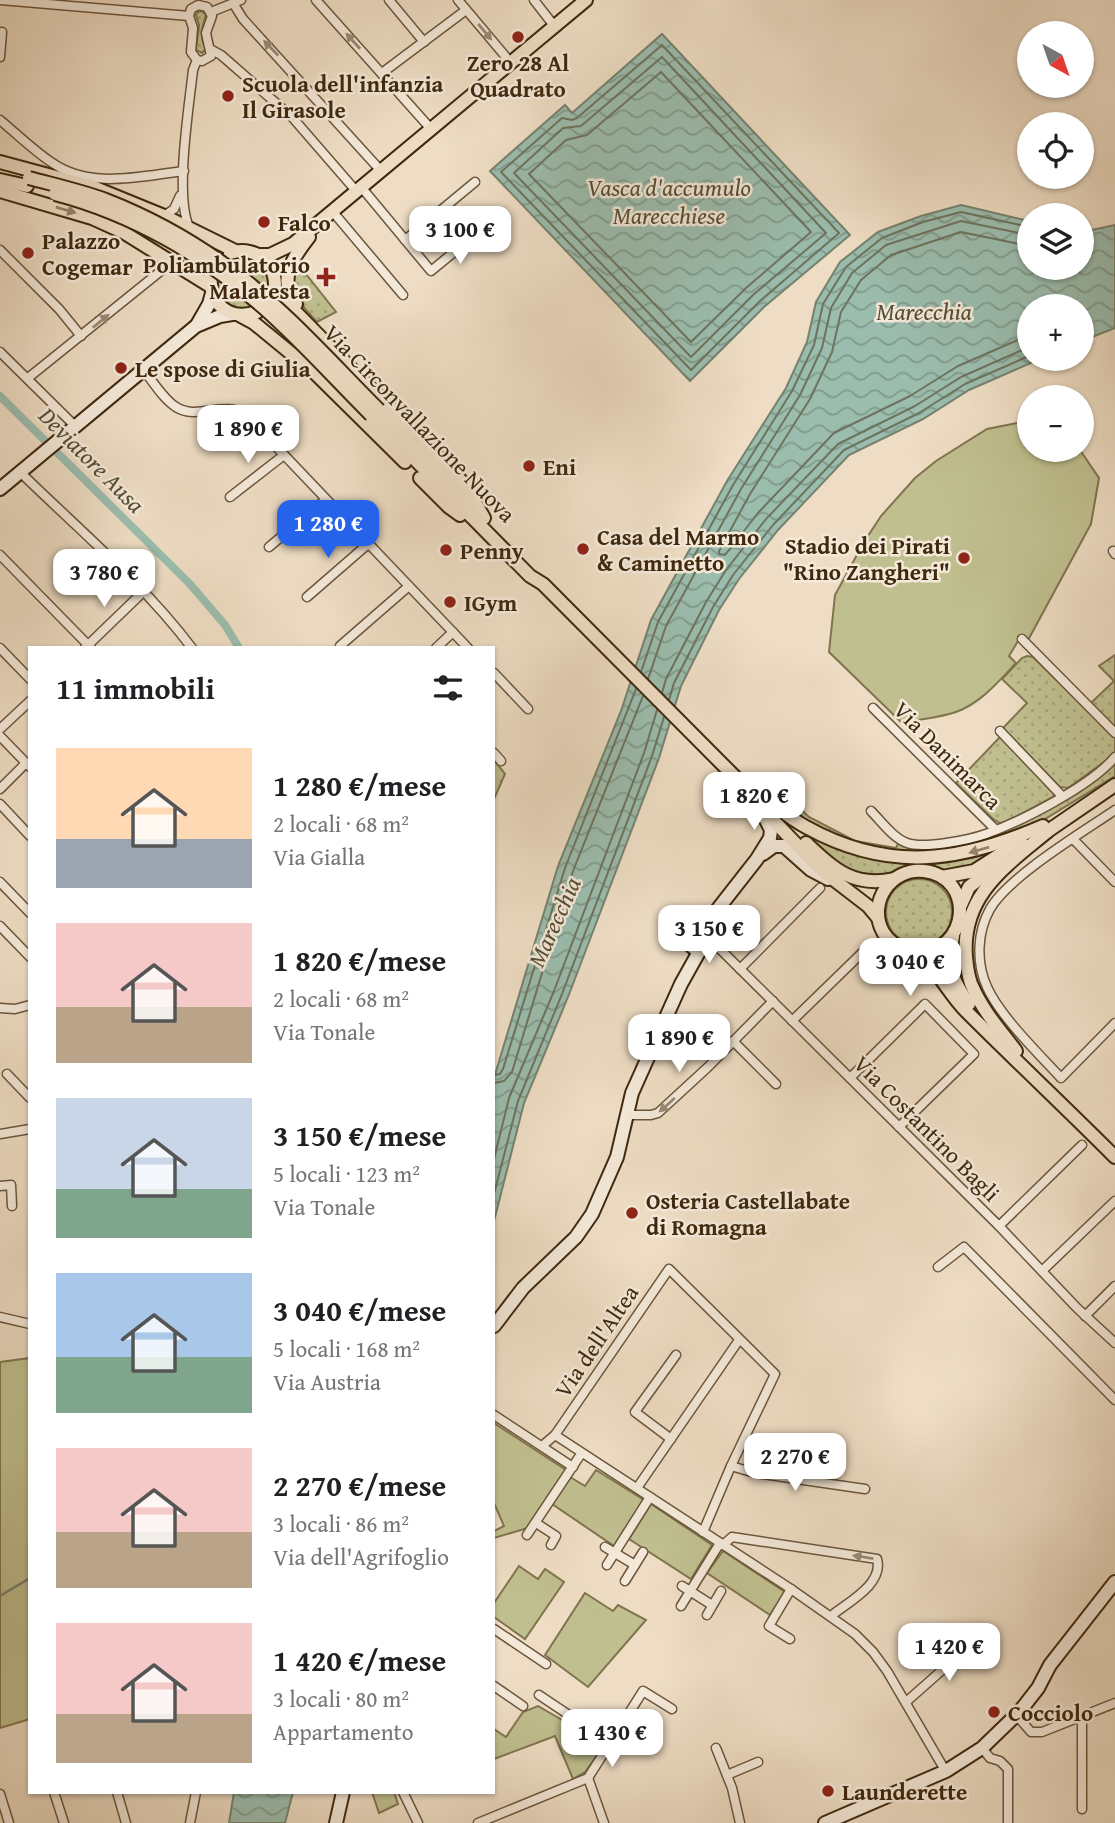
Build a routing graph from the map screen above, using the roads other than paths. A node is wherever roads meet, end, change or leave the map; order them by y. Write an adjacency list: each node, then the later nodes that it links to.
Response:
1 (0, 0): 11 (street)
2 (316, 0): 19 (street, one-way to 2)
3 (389, 0): 14 (street)
4 (458, 0): 9 (street)
5 (534, 0): 12 (street)
6 (586, 0): 12 (main road)
7 (237, 2): 10 (street); 25 (street, one-way to 7)
8 (198, 3): 10 (street); 11 (street)
9 (466, 10): 14 (street); 18 (street, one-way to 18)
10 (211, 12): 15 (street)
11 (189, 16): 17 (street)
12 (555, 27): 18 (main road)
13 (2, 32): 16 (street)
14 (424, 42): 19 (street)
15 (212, 50): 17 (street); 30 (street)
16 (0, 57)
17 (197, 60): 24 (street)
18 (511, 63): 21 (main road)
19 (382, 73): 21 (street)
20 (0, 120): 24 (street)
21 (430, 128): 25 (main road)
22 (0, 162): 33 (main road)
23 (0, 171): 27 (main road, Via Circonvallazione Nuova)
24 (184, 171): 29 (street)
25 (382, 172): 30 (main road)
26 (0, 180): 27 (main road, Via Circonvallazione Nuova)
27 (28, 182): 58 (main road, Via Circonvallazione Nuova, bridge)
28 (475, 182): 36 (street)
29 (183, 187): 33 (street); 34 (street)
30 (360, 190): 32 (main road); 36 (street)
31 (0, 191): 40 (main road, one-way to 40)
32 (329, 215): 37 (main road); 43 (street); 49 (main road)
33 (164, 216): 34 (main road)
34 (190, 229): 39 (main road)
35 (471, 238): 36 (street)
36 (405, 240)
37 (293, 244): 39 (main road); 41 (main road)
38 (0, 250): 47 (street)
39 (260, 255): 41 (main road)
40 (172, 262): 42 (main road); 47 (street, one-way to 40)
41 (274, 273): 49 (main road)
42 (211, 285): 45 (main road); 46 (main road)
43 (403, 295)
44 (257, 312): 45 (main road)
45 (237, 315): 46 (main road); 58 (main road)
46 (196, 326): 50 (main road)
47 (82, 336): 51 (street)
48 (0, 352): 51 (street)
49 (345, 364): 58 (main road)
50 (142, 368): 52 (main road); 53 (street)
51 (27, 378): 52 (street)
52 (70, 429): 54 (main road)
53 (284, 456): 56 (street); 57 (street)
54 (19, 471): 55 (main road); 63 (street)
55 (0, 489)
56 (230, 497)
57 (325, 500): 59 (street); 60 (street)
58 (480, 521): 88 (main road, Via Circonvallazione Nuova)
59 (368, 544): 62 (street); 64 (street)
60 (269, 547)
61 (0, 555): 67 (street)
62 (410, 586): 65 (street); 69 (street)
63 (143, 592): 67 (street); 68 (street)
64 (307, 597)
65 (453, 632): 70 (street); 71 (street)
66 (1022, 639): 80 (street)
67 (88, 646)
68 (190, 646)
69 (340, 646)
70 (438, 646)
71 (466, 646)
72 (0, 648): 74 (street)
73 (495, 674): 77 (street)
74 (28, 677)
75 (28, 703): 78 (street)
76 (873, 708): 95 (street, Via Danimarca)
77 (528, 709)
78 (0, 729)
79 (1000, 732): 89 (street)
80 (1115, 733)
81 (0, 736): 85 (street)
82 (495, 754): 84 (street)
83 (1115, 757): 89 (street)
84 (502, 761)
85 (28, 765): 87 (street)
86 (1115, 785): 94 (main road)
87 (0, 789)
88 (751, 790): 91 (main road, Via Circonvallazione Nuova); 94 (main road, one-way to 88); 100 (main road, Via Circonvallazione Nuova)
89 (1062, 796): 95 (street)
90 (0, 804): 96 (street)
91 (761, 807): 98 (main road); 101 (main road, Via Circonvallazione Nuova)
92 (1115, 810): 97 (street)
93 (871, 811): 95 (street)
94 (1046, 829): 99 (main road); 105 (main road); 122 (main road)
95 (996, 830)
96 (28, 834)
97 (1073, 839): 102 (street); 120 (street)
98 (757, 859): 101 (main road); 109 (main road)
99 (942, 877): 100 (main road); 105 (main road)
100 (894, 879): 107 (main road)
101 (837, 881): 107 (main road, Via Circonvallazione Nuova)
102 (1115, 882)
103 (0, 883): 106 (street)
104 (820, 888): 115 (street)
105 (960, 907): 110 (main road)
106 (28, 911)
107 (878, 918): 113 (main road)
108 (0, 926): 114 (street)
109 (703, 928): 111 (main road); 111 (main road)
110 (953, 935): 113 (main road); 122 (main road)
111 (705, 947): 115 (street, Via Costantino Bagli); 128 (main road)
112 (867, 948): 119 (street)
113 (916, 953): 126 (main road)
114 (28, 955)
115 (740, 969): 116 (street, Via Costantino Bagli)
116 (773, 1001): 119 (street, Via Costantino Bagli); 121 (street)
117 (28, 1006): 118 (street)
118 (0, 1008)
119 (792, 1021): 124 (street, Via Costantino Bagli)
120 (1115, 1023)
121 (733, 1041): 125 (street); 128 (street, one-way to 128)
122 (1016, 1051): 126 (main road)
123 (7, 1074): 127 (street)
124 (849, 1078): 129 (street, Via Costantino Bagli); 129 (street)
125 (776, 1084)
126 (1045, 1087): 133 (main road)
127 (28, 1096)
128 (627, 1115): 144 (main road)
129 (899, 1127): 137 (street, Via Costantino Bagli)
130 (28, 1129): 131 (street)
131 (0, 1134)
132 (1082, 1145): 137 (street)
133 (1115, 1157)
134 (0, 1186): 136 (street)
135 (1115, 1201): 139 (street)
136 (12, 1206)
137 (999, 1226): 139 (street, Via Costantino Bagli)
138 (938, 1267): 148 (street)
139 (1042, 1271): 141 (street, Via Costantino Bagli)
140 (1115, 1286): 141 (street)
141 (1085, 1316): 146 (street, Via Costantino Bagli)
142 (0, 1317): 143 (street)
143 (28, 1324)
144 (495, 1325)
145 (739, 1340): 150 (street, Via dell'Altea); 151 (street); 154 (street)
146 (1115, 1343)
147 (676, 1355): 151 (street)
148 (1115, 1400)
149 (495, 1416): 152 (street)
150 (555, 1435): 152 (street, Via dell'Altea); 153 (street)
151 (671, 1439): 156 (street)
152 (542, 1446): 155 (street)
153 (581, 1454): 155 (street); 156 (street)
154 (731, 1466): 157 (street); 160 (street)
155 (573, 1467): 159 (street)
156 (637, 1489): 158 (street)
157 (865, 1489)
158 (650, 1497): 160 (street); 166 (street)
159 (536, 1523): 161 (street); 163 (street)
160 (703, 1532): 162 (street)
161 (527, 1535)
162 (721, 1544): 172 (street); 173 (street); 178 (street, one-way to 162)
163 (551, 1545)
164 (605, 1547): 166 (street)
165 (643, 1552): 168 (street)
166 (615, 1553): 167 (street); 168 (street)
167 (607, 1565)
168 (635, 1565): 169 (street)
169 (625, 1581)
170 (1115, 1582): 189 (main road)
171 (681, 1586): 173 (street)
172 (791, 1589): 178 (street); 180 (street)
173 (690, 1591): 175 (street); 176 (street)
174 (721, 1591): 175 (street)
175 (712, 1605): 177 (street)
176 (681, 1606)
177 (706, 1615)
178 (831, 1616): 185 (street)
179 (495, 1630): 182 (street)
180 (790, 1639)
181 (974, 1642): 185 (street)
182 (546, 1664)
183 (495, 1687): 187 (street)
184 (539, 1695): 191 (street)
185 (906, 1702): 195 (street)
186 (1115, 1703): 190 (street)
187 (523, 1706)
188 (672, 1709): 191 (street)
189 (1014, 1714): 190 (street); 193 (main road); 195 (main road)
190 (1082, 1715): 205 (street)
191 (611, 1743): 197 (street)
192 (716, 1748): 196 (street)
193 (982, 1748): 198 (main road); 216 (street)
194 (758, 1762): 196 (street)
195 (942, 1765): 198 (main road)
196 (727, 1775): 214 (street)
197 (587, 1778): 212 (street); 213 (street)
198 (912, 1785): 215 (main road)
199 (0, 1794): 206 (street)
200 (55, 1794): 207 (street)
201 (118, 1794): 208 (street)
202 (197, 1794): 209 (street)
203 (343, 1794): 210 (main road)
204 (404, 1794): 211 (street)
205 (1082, 1809)
206 (9, 1823)
207 (64, 1823)
208 (126, 1823)
209 (190, 1823)
210 (336, 1823)
211 (418, 1823)
212 (478, 1823)
213 (604, 1823)
214 (740, 1823)
215 (825, 1823)
216 (1008, 1823)

